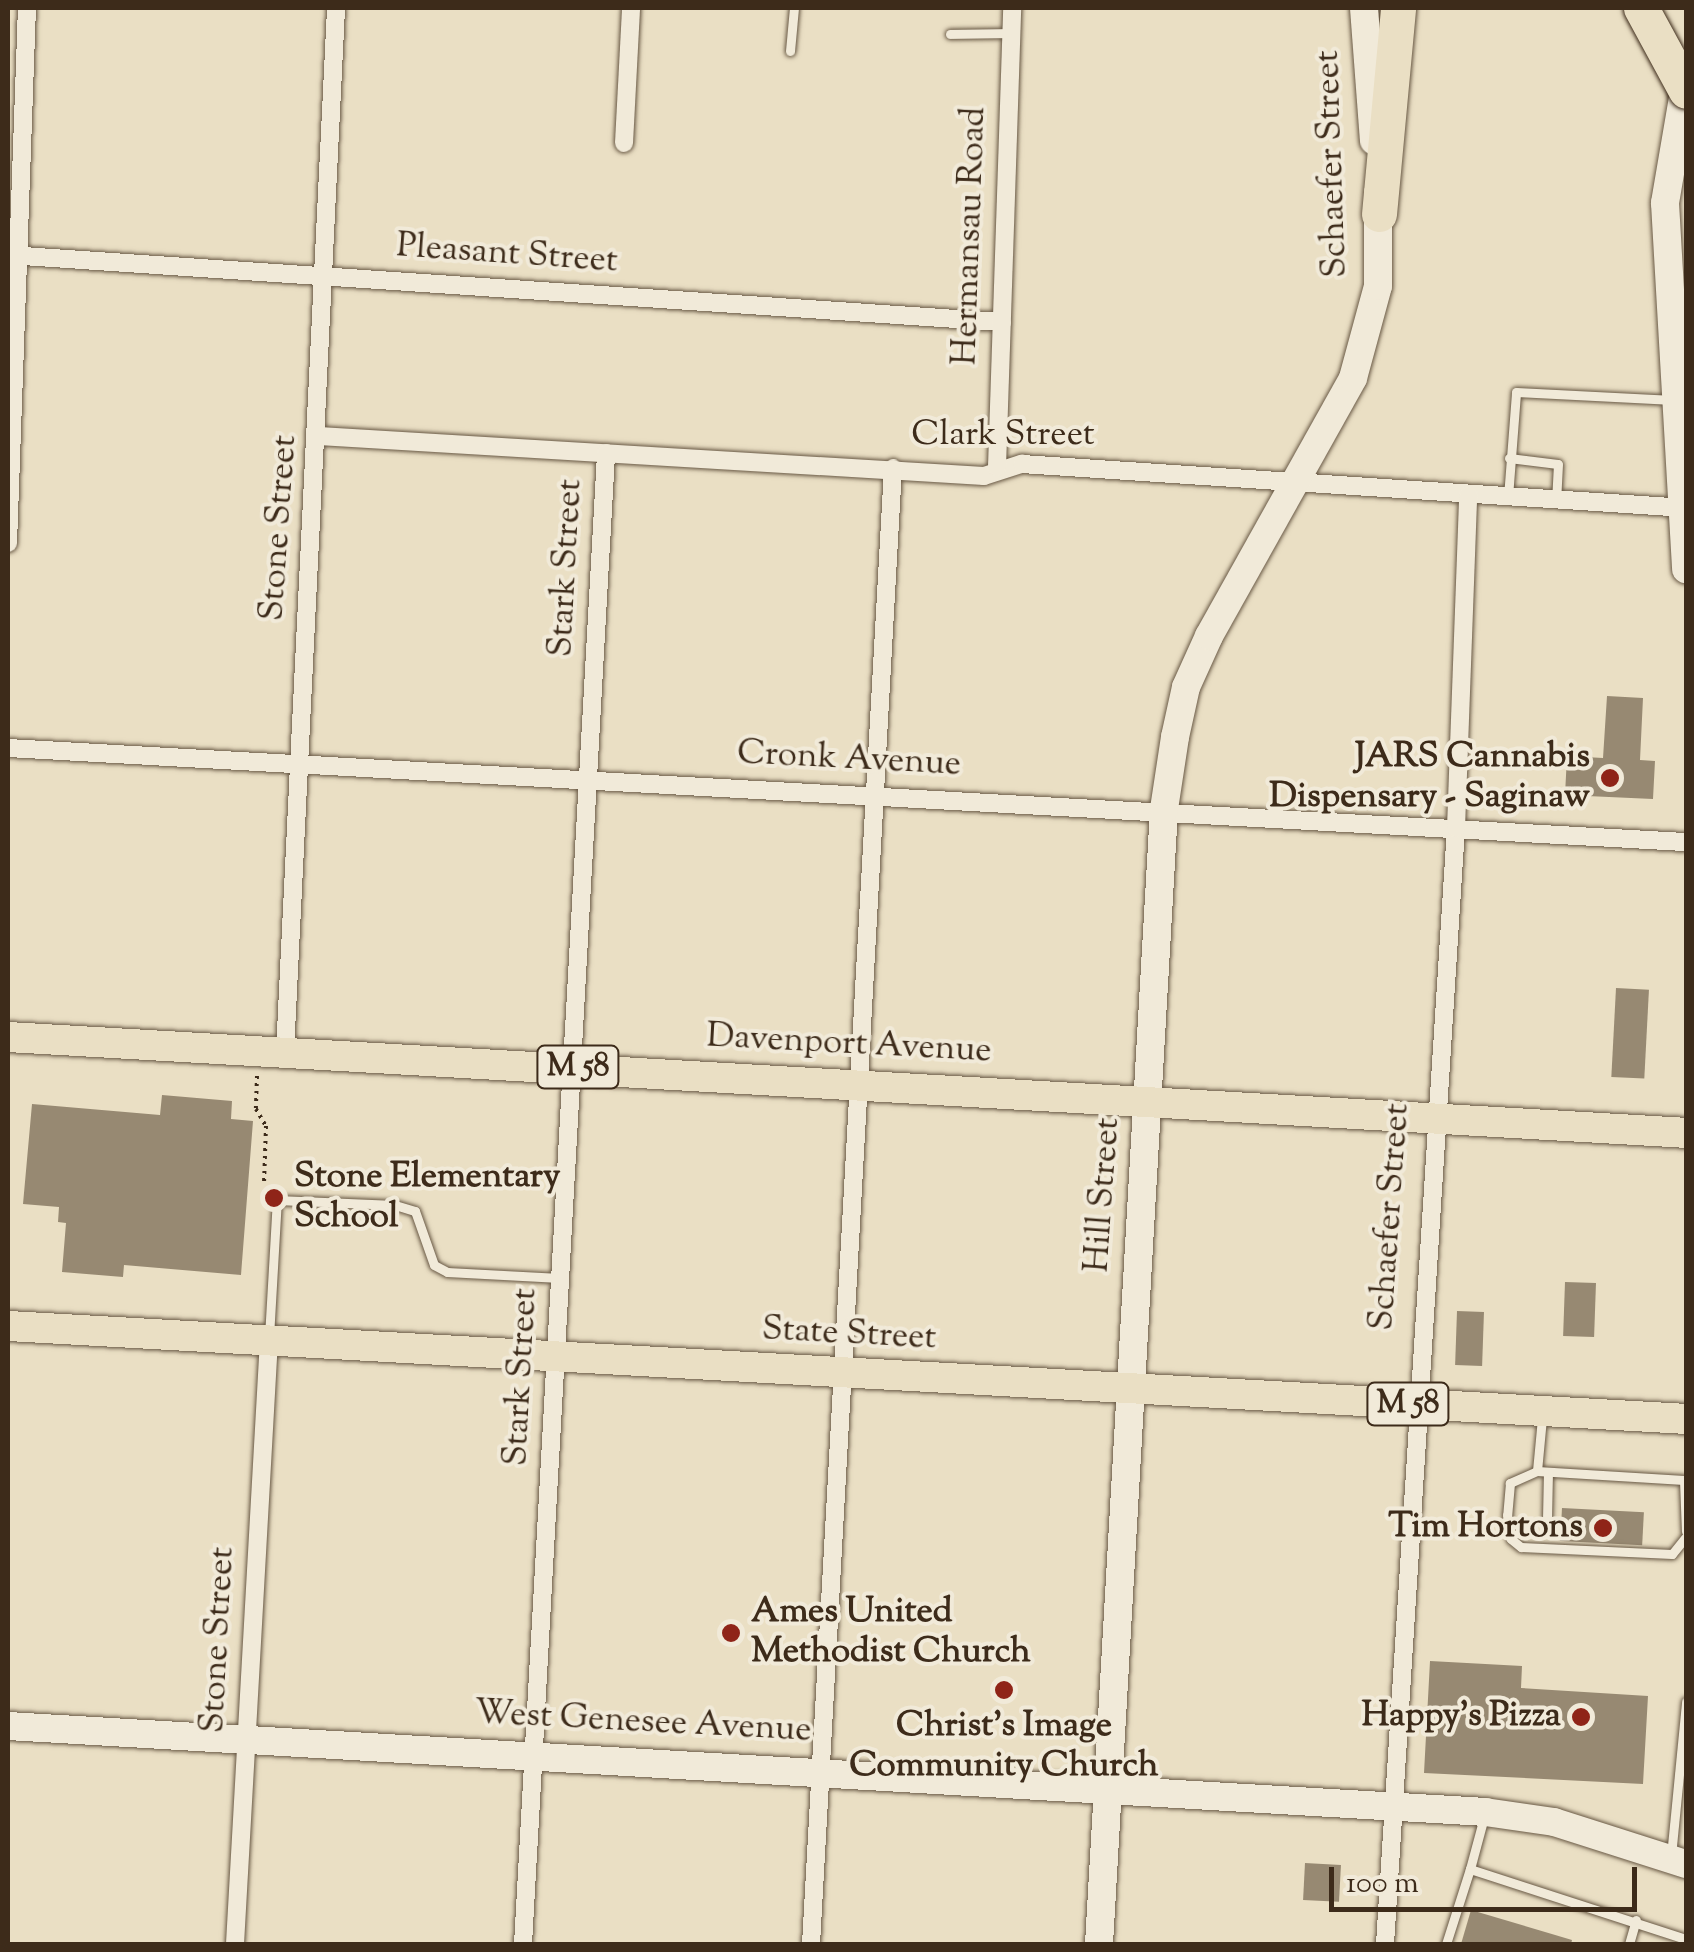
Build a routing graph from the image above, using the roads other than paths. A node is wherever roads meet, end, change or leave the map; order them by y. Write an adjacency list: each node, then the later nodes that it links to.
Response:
1 (27, 8): 16 (street)
2 (336, 8): 17 (street, Stone Street)
3 (631, 8): 14 (street)
4 (794, 8): 11 (lane)
5 (1012, 8): 9 (street, Hermansau Road)
6 (1364, 8): 15 (main road, Schaefer Street)
7 (1398, 8): 15 (highway)
8 (1640, 8): 13 (highway, bridge)
9 (1010, 33): 10 (lane); 18 (street, Hermansau Road)
10 (950, 34)
11 (790, 51)
12 (1686, 80): 19 (main road)
13 (1686, 91)
14 (624, 143)
15 (1379, 214): 25 (main road, Schaefer Street)
16 (12, 255): 17 (street, Pleasant Street); 30 (street)
17 (324, 274): 18 (street, Pleasant Street); 20 (street, Stone Street)
18 (1002, 322): 24 (street, Hermansau Road)
19 (1676, 400): 22 (lane); 29 (main road)
20 (319, 436): 21 (street, Clark Street); 33 (street, Stone Street)
21 (606, 453): 23 (street, Clark Street); 34 (street, Stark Street)
22 (1509, 458): 27 (lane); 28 (lane)
23 (894, 468): 24 (street, Clark Street); 35 (street)
24 (997, 468): 25 (street, Clark Street)
25 (1299, 481): 26 (street, Clark Street); 36 (main road, Hill Street)
26 (1468, 495): 27 (street, Clark Street); 37 (street, Schaefer Street)
27 (1508, 498): 28 (street, Clark Street)
28 (1556, 500): 29 (street, Clark Street)
29 (1685, 508): 31 (main road)
30 (8, 543)
31 (1686, 569)
32 (8, 748): 33 (street, Cronk Avenue)
33 (300, 764): 34 (street, Cronk Avenue); 40 (street, Stone Street)
34 (588, 778): 35 (street, Cronk Avenue); 41 (street, Stark Street)
35 (876, 794): 36 (street, Cronk Avenue); 42 (street)
36 (1164, 809): 37 (street, Cronk Avenue); 43 (main road, Hill Street)
37 (1456, 828): 38 (street, Cronk Avenue); 44 (street, Schaefer Street)
38 (1686, 842)
39 (8, 1037): 40 (main road, Davenport Avenue / M 58)
40 (286, 1052): 41 (main road, Davenport Avenue / M 58)
41 (571, 1066): 42 (main road, Davenport Avenue / M 58); 46 (street, Stark Street)
42 (859, 1084): 43 (main road, Davenport Avenue / M 58); 50 (street)
43 (1148, 1098): 44 (main road, Davenport Avenue / M 58); 51 (main road, Hill Street)
44 (1435, 1116): 45 (main road, Davenport Avenue / M 58); 52 (street, Schaefer Street)
45 (1686, 1133)
46 (560, 1278): 48 (lane); 49 (street, Stark Street)
47 (8, 1326): 48 (main road, State Street / M 58)
48 (268, 1340): 49 (main road, State Street / M 58); 60 (street, Stone Street)
49 (556, 1354): 50 (main road, State Street / M 58); 61 (street, Stark Street)
50 (843, 1372): 51 (main road, State Street / M 58); 62 (street)
51 (1130, 1388): 52 (main road, State Street / M 58); 63 (main road, Hill Street)
52 (1415, 1404): 53 (main road, State Street / M 58); 64 (street, Schaefer Street)
53 (1542, 1410): 54 (main road, State Street / M 58); 55 (lane)
54 (1686, 1419)
55 (1543, 1472): 56 (lane); 57 (lane); 57 (lane)
56 (1548, 1519)
57 (1686, 1534)
58 (1686, 1702): 66 (lane)
59 (8, 1726): 60 (main road, West Genesee Avenue)
60 (246, 1738): 61 (main road, West Genesee Avenue); 70 (street, Stone Street)
61 (533, 1754): 62 (main road, West Genesee Avenue); 71 (street, Stark Street)
62 (821, 1770): 63 (main road, West Genesee Avenue); 72 (street)
63 (1108, 1788): 64 (main road, West Genesee Avenue); 73 (main road, Hill Street)
64 (1392, 1805): 65 (main road, West Genesee Avenue); 74 (street, Schaefer Street)
65 (1485, 1812): 66 (main road, West Genesee Avenue); 67 (lane)
66 (1679, 1861)
67 (1470, 1868): 68 (lane); 75 (lane)
68 (1636, 1920): 69 (lane); 76 (lane)
69 (1686, 1938)
70 (235, 1944)
71 (523, 1944)
72 (811, 1944)
73 (1099, 1944)
74 (1385, 1944)
75 (1446, 1944)
76 (1628, 1944)

